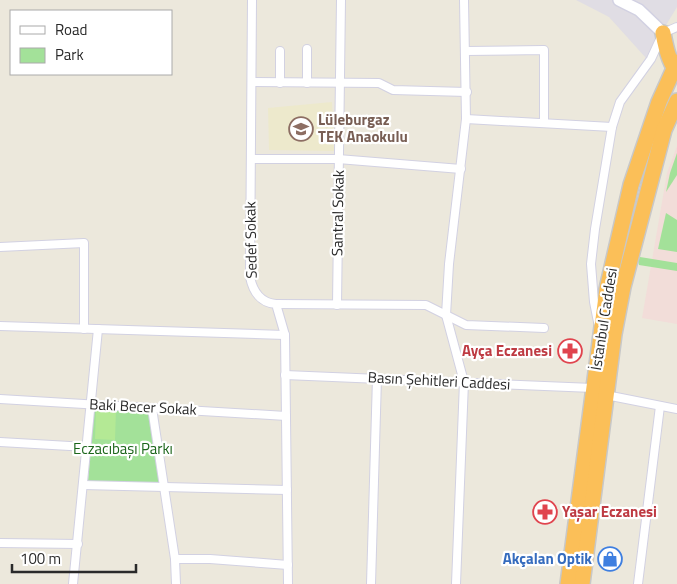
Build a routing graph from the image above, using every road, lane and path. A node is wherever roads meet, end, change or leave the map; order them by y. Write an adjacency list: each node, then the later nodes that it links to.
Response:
1 (252, 0): 11 (street, Sedef Sokak)
2 (341, 0): 14 (street, Santral Sokak)
3 (464, 0): 9 (street)
4 (619, 0): 6 (street)
5 (677, 27): 6 (street)
6 (663, 33): 10 (highway); 19 (street)
7 (307, 49): 13 (street)
8 (280, 51): 12 (street)
9 (466, 51): 15 (street); 18 (street)
10 (676, 67): 32 (highway, İstanbul Caddesi)
11 (252, 82): 12 (street); 20 (street, Sedef Sokak)
12 (280, 83): 13 (street)
13 (308, 83): 14 (street)
14 (339, 84): 15 (street); 21 (street, Santral Sokak)
15 (467, 92): 17 (street)
16 (677, 101): 36 (highway, İstanbul Caddesi)
17 (466, 119): 18 (street); 22 (street)
18 (544, 123): 19 (street)
19 (612, 127): 32 (street)
20 (251, 159): 21 (street); 24 (street, Sedef Sokak)
21 (338, 159): 22 (street); 25 (street, Santral Sokak)
22 (461, 168): 26 (street)
23 (0, 247): 29 (street)
24 (276, 304): 25 (street); 31 (street)
25 (337, 305): 26 (street)
26 (446, 315): 28 (street); 35 (street)
27 (0, 326): 29 (street)
28 (544, 328)
29 (84, 329): 30 (street)
30 (98, 329): 31 (street); 38 (street)
31 (285, 335): 33 (street)
32 (600, 336): 36 (highway, İstanbul Caddesi)
33 (285, 375): 34 (street, Basın Şehitleri Caddesi); 42 (street)
34 (377, 378): 35 (street, Basın Şehitleri Caddesi); 55 (street)
35 (464, 382): 36 (street, Basın Şehitleri Caddesi); 56 (street)
36 (600, 391): 39 (street, Basın Şehitleri Caddesi); 57 (highway, İstanbul Caddesi); 58 (highway, İstanbul Caddesi)
37 (0, 399): 38 (street, Baki Becer Sokak)
38 (91, 404): 40 (street, Baki Becer Sokak); 44 (street)
39 (660, 406): 41 (street, Basın Şehitleri Caddesi); 59 (street)
40 (152, 408): 42 (street, Baki Becer Sokak); 46 (street)
41 (677, 409)
42 (286, 416): 47 (street)
43 (0, 442): 44 (street)
44 (87, 447): 45 (street)
45 (83, 485): 46 (street); 49 (street)
46 (164, 488): 47 (street); 50 (street)
47 (287, 490): 51 (street)
48 (0, 543): 49 (street)
49 (78, 544): 52 (street)
50 (175, 558): 51 (street); 53 (street)
51 (288, 565): 54 (street)
52 (73, 584)
53 (176, 584)
54 (288, 584)
55 (372, 584)
56 (456, 584)
57 (568, 584)
58 (582, 584)
59 (638, 584)

